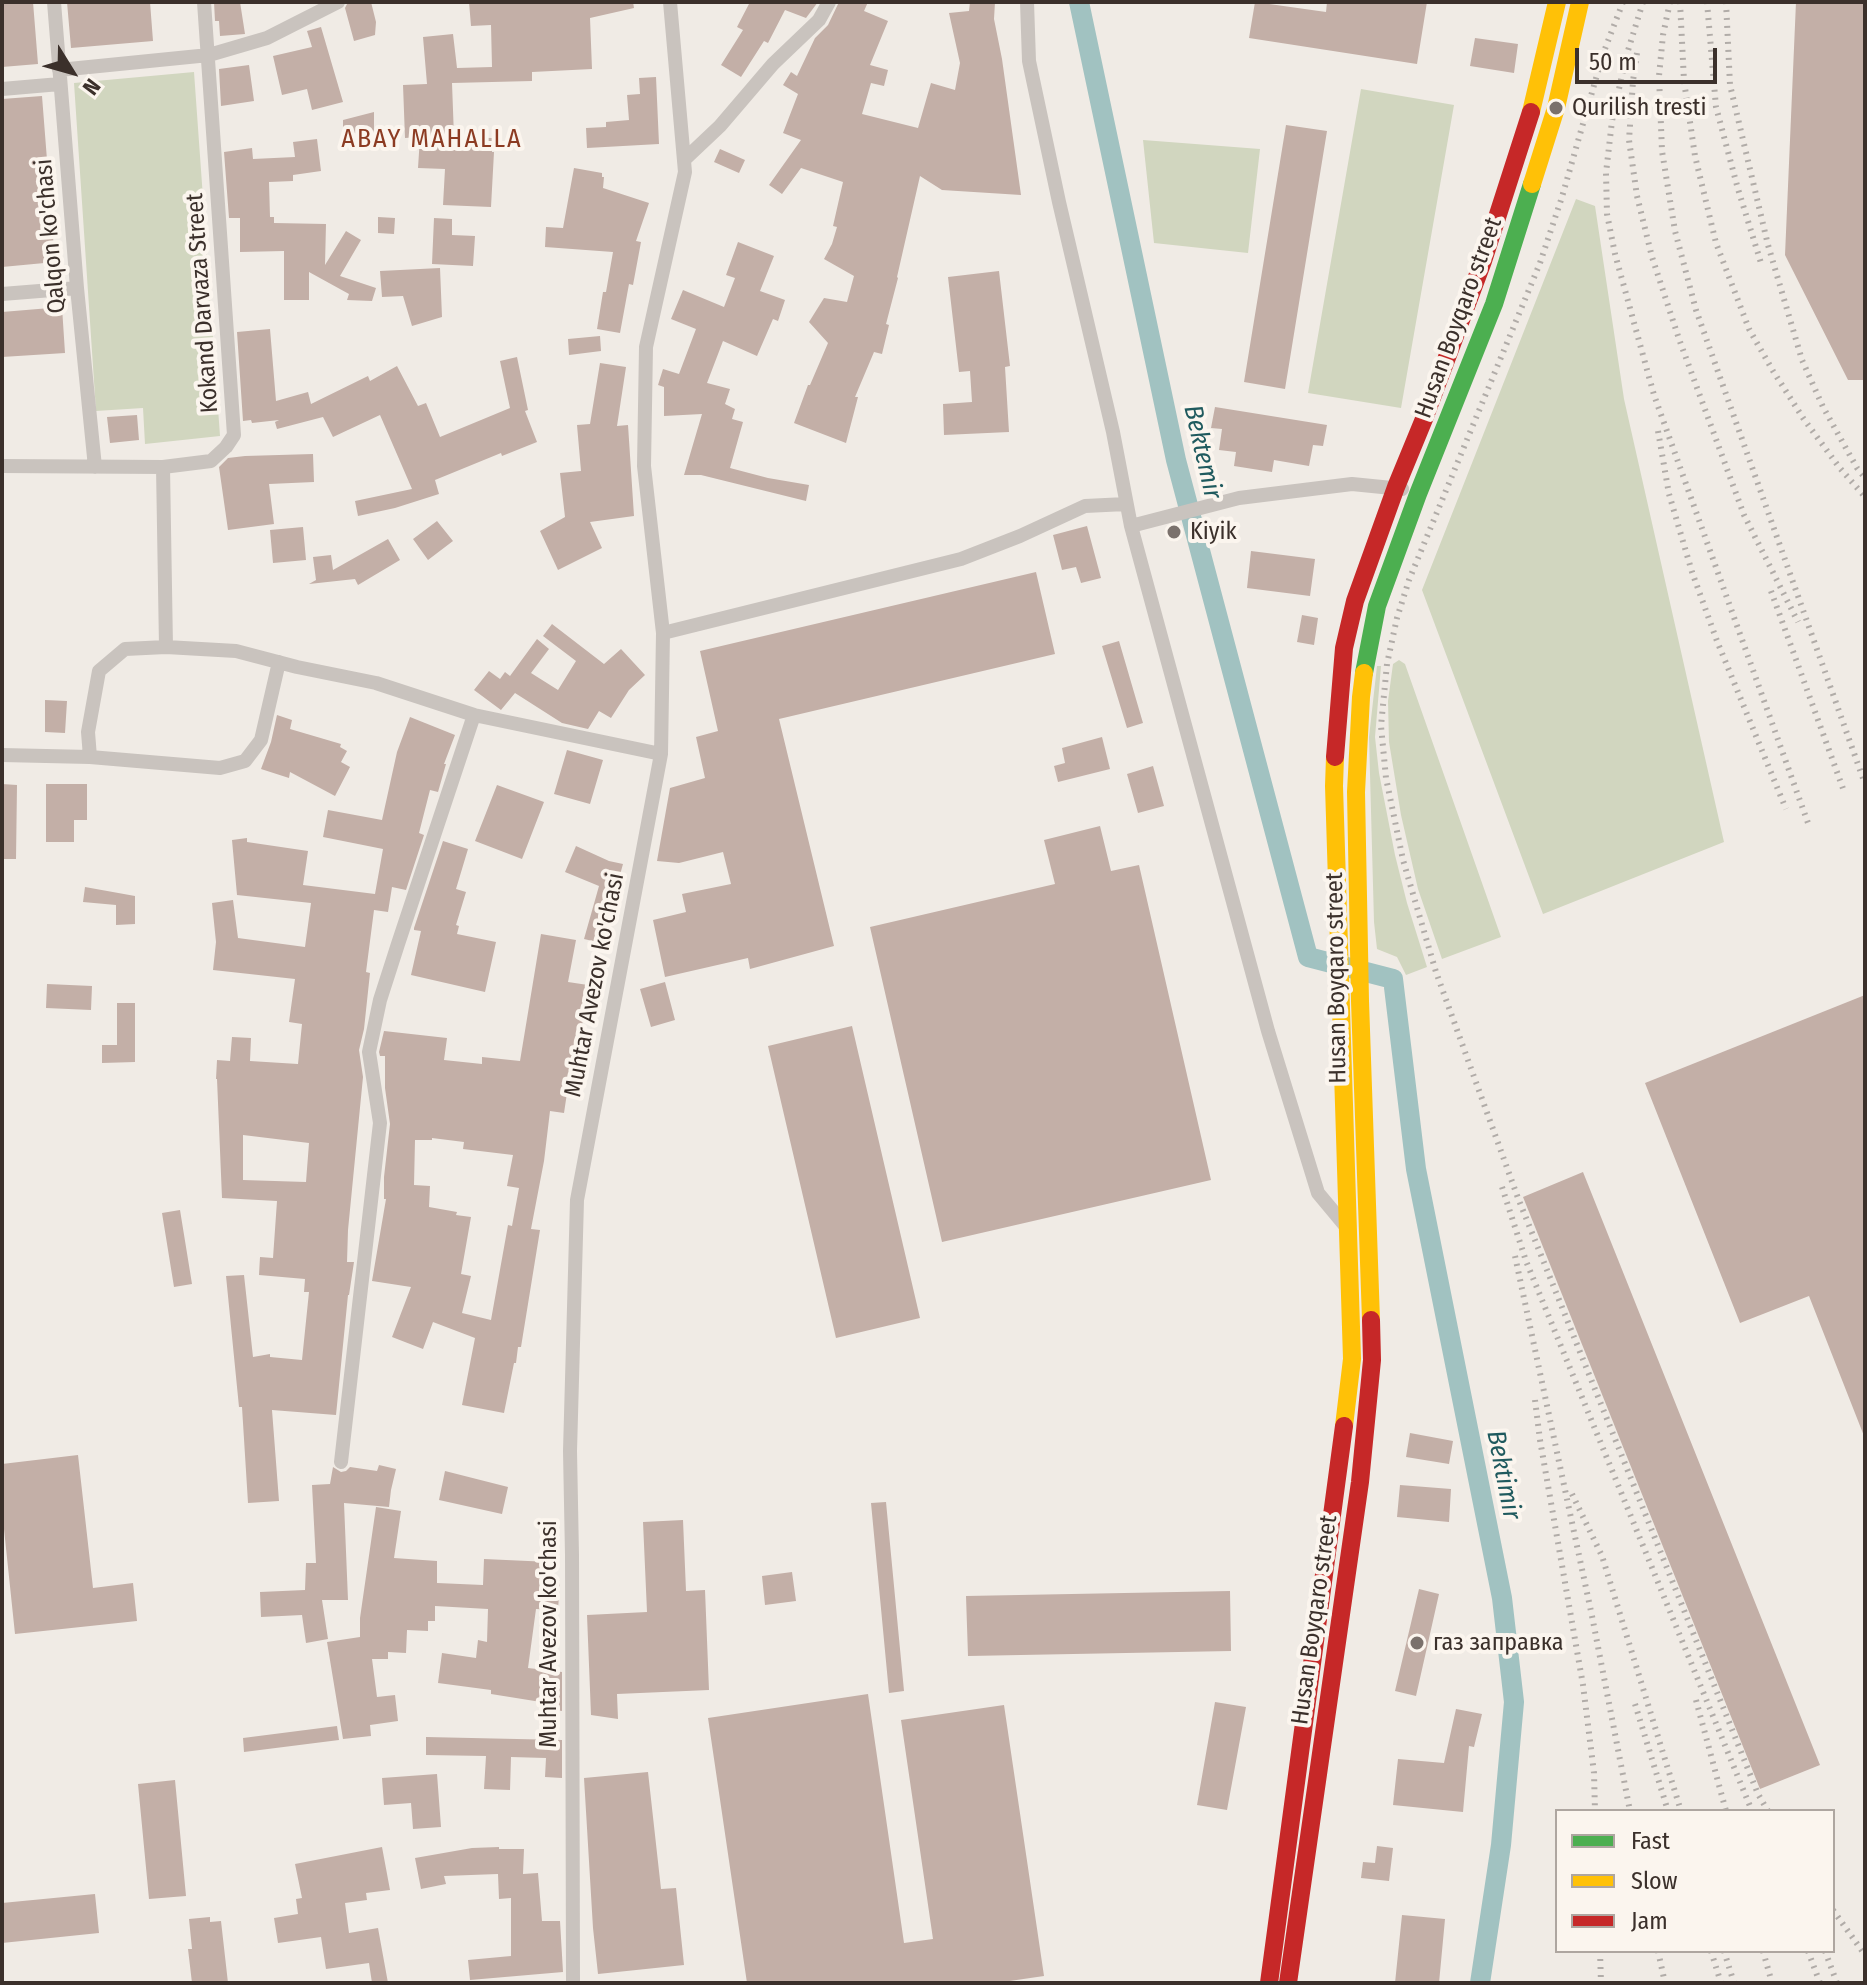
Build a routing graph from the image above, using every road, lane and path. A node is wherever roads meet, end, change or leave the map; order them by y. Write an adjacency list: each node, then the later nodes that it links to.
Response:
1 (54, 2): 10 (street, Qalqon ko'chasi)
2 (204, 2): 9 (street, Kokand Darvaza Street)
3 (338, 2): 9 (street)
4 (670, 2): 12 (street, Muhtar Avezov ko'chasi)
5 (829, 2): 12 (street)
6 (1027, 2): 20 (street)
7 (1557, 2): 18 (main road, Husan Boyqaro street)
8 (1580, 2): 19 (main road, Husan Boyqaro street)
9 (209, 55): 10 (street); 17 (street, Kokand Darvaza Street)
10 (60, 77): 11 (street); 13 (street, Qalqon ko'chasi)
11 (2, 89)
12 (684, 160): 22 (street, Muhtar Avezov ko'chasi)
13 (77, 288): 14 (street); 16 (street, Qalqon ko'chasi)
14 (2, 294)
15 (2, 466): 16 (street, Kokand Darvaza Street)
16 (95, 467): 17 (street, Kokand Darvaza Street)
17 (163, 467): 23 (street)
18 (1396, 487): 19 (street); 21 (street); 29 (main road, Husan Boyqaro street)
19 (1418, 494): 33 (main road, Husan Boyqaro street)
20 (1126, 504): 21 (street); 22 (street)
21 (1131, 526): 29 (street)
22 (663, 633): 26 (street, Muhtar Avezov ko'chasi)
23 (166, 647): 24 (street); 28 (street)
24 (279, 662): 25 (street); 28 (street)
25 (474, 715): 26 (street); 30 (street)
26 (661, 754): 31 (street, Muhtar Avezov ko'chasi)
27 (2, 755): 28 (street)
28 (90, 757)
29 (1348, 1229): 32 (main road, Husan Boyqaro street)
30 (341, 1462)
31 (573, 1983)
32 (1269, 1983)
33 (1288, 1983)

